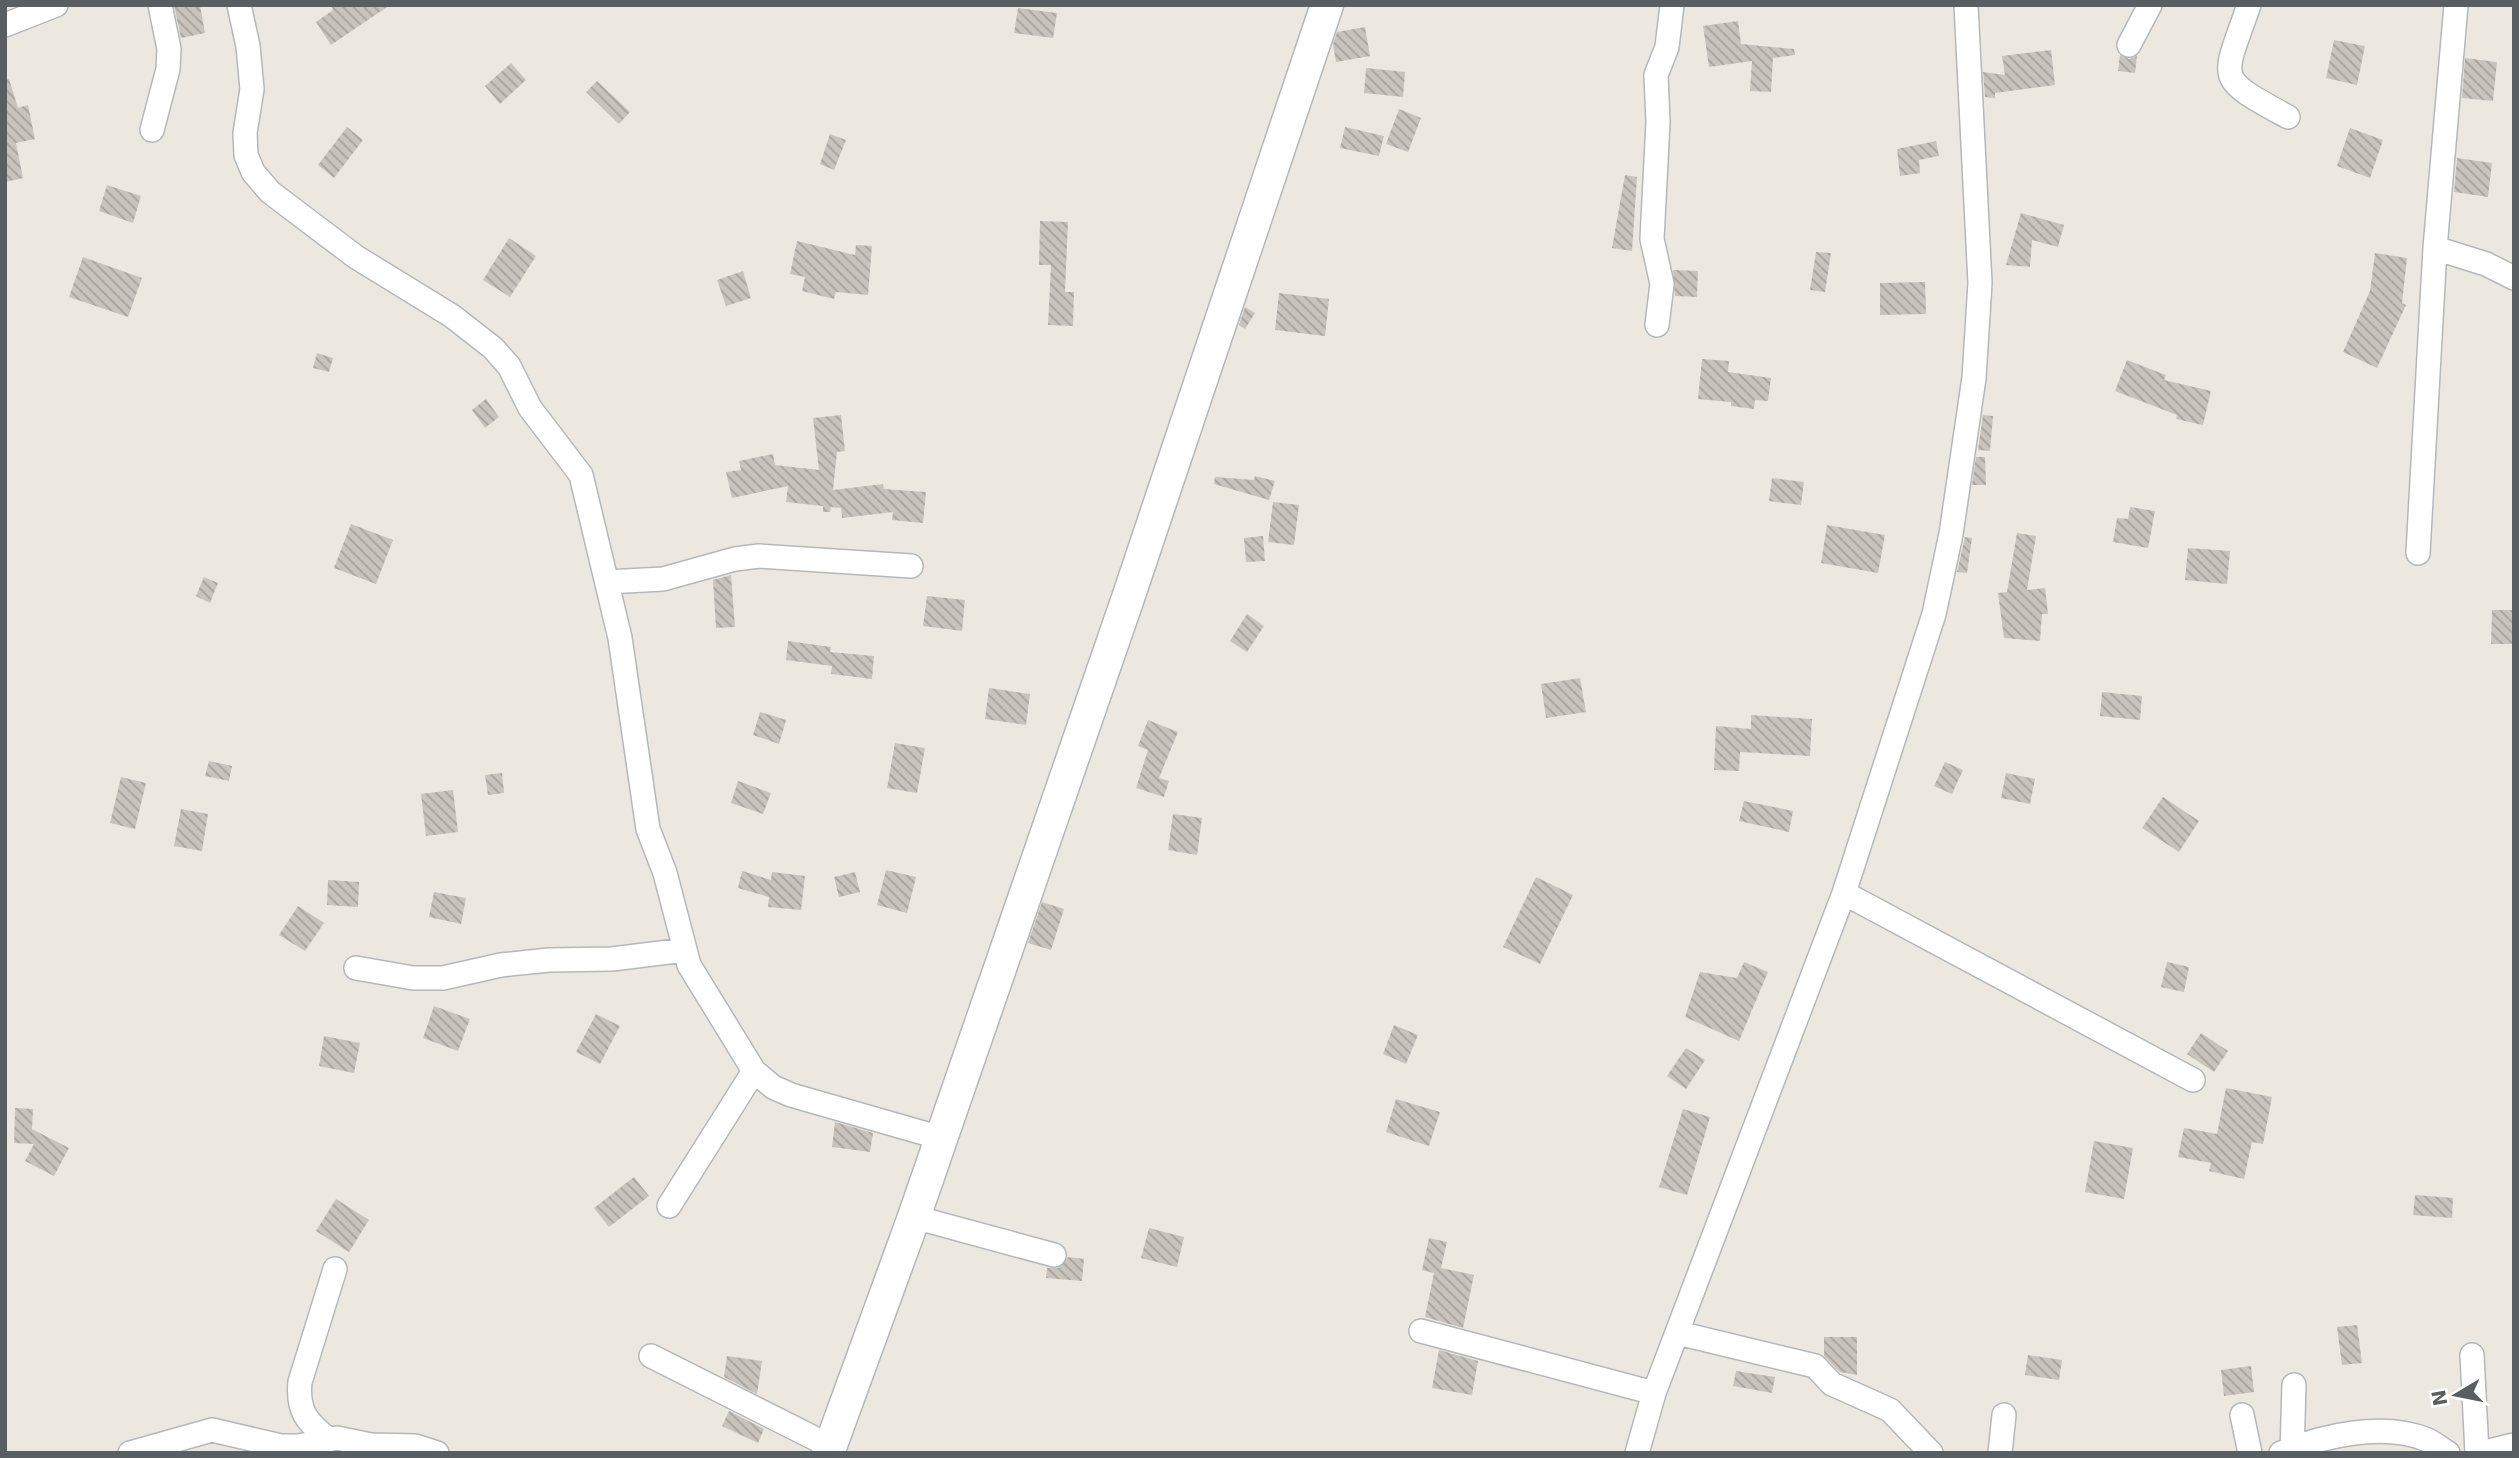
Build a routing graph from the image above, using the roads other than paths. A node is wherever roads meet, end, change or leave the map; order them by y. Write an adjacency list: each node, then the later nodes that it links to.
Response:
1 (56, 5): 10 (street)
2 (160, 5): 13 (street)
3 (239, 5): 19 (street)
4 (1326, 5): 25 (street)
5 (1672, 5): 16 (street)
6 (1966, 5): 20 (street)
7 (2150, 5): 11 (street)
8 (2249, 5): 12 (street)
9 (2458, 7): 14 (street)
10 (5, 25)
11 (2129, 45)
12 (2288, 117)
13 (152, 130)
14 (2435, 248): 15 (street); 17 (street)
15 (2514, 278)
16 (1657, 325)
17 (2418, 553)
18 (911, 566): 19 (street)
19 (607, 582): 21 (street)
20 (1844, 893): 24 (street); 31 (street)
21 (685, 950): 22 (street); 23 (street)
22 (356, 968)
23 (754, 1071): 25 (street); 26 (street)
24 (2193, 1080)
25 (941, 1138): 27 (street)
26 (669, 1206)
27 (914, 1217): 28 (street); 41 (street)
28 (1054, 1255)
29 (335, 1269): 38 (street)
30 (1421, 1331): 35 (street)
31 (1678, 1333): 35 (street); 46 (street)
32 (2472, 1355): 50 (street)
33 (651, 1356): 41 (street)
34 (2294, 1385): 42 (street)
35 (1654, 1393): 45 (street)
36 (2004, 1415): 47 (street)
37 (2242, 1415): 48 (street)
38 (328, 1439): 40 (street); 43 (street)
39 (2514, 1445): 50 (street)
40 (388, 1449): 44 (street)
41 (829, 1449)
42 (2288, 1451): 49 (street)
43 (130, 1453)
44 (437, 1453)
45 (1637, 1453)
46 (1931, 1453)
47 (2000, 1453)
48 (2250, 1453)
49 (2448, 1453)
50 (2479, 1453)

